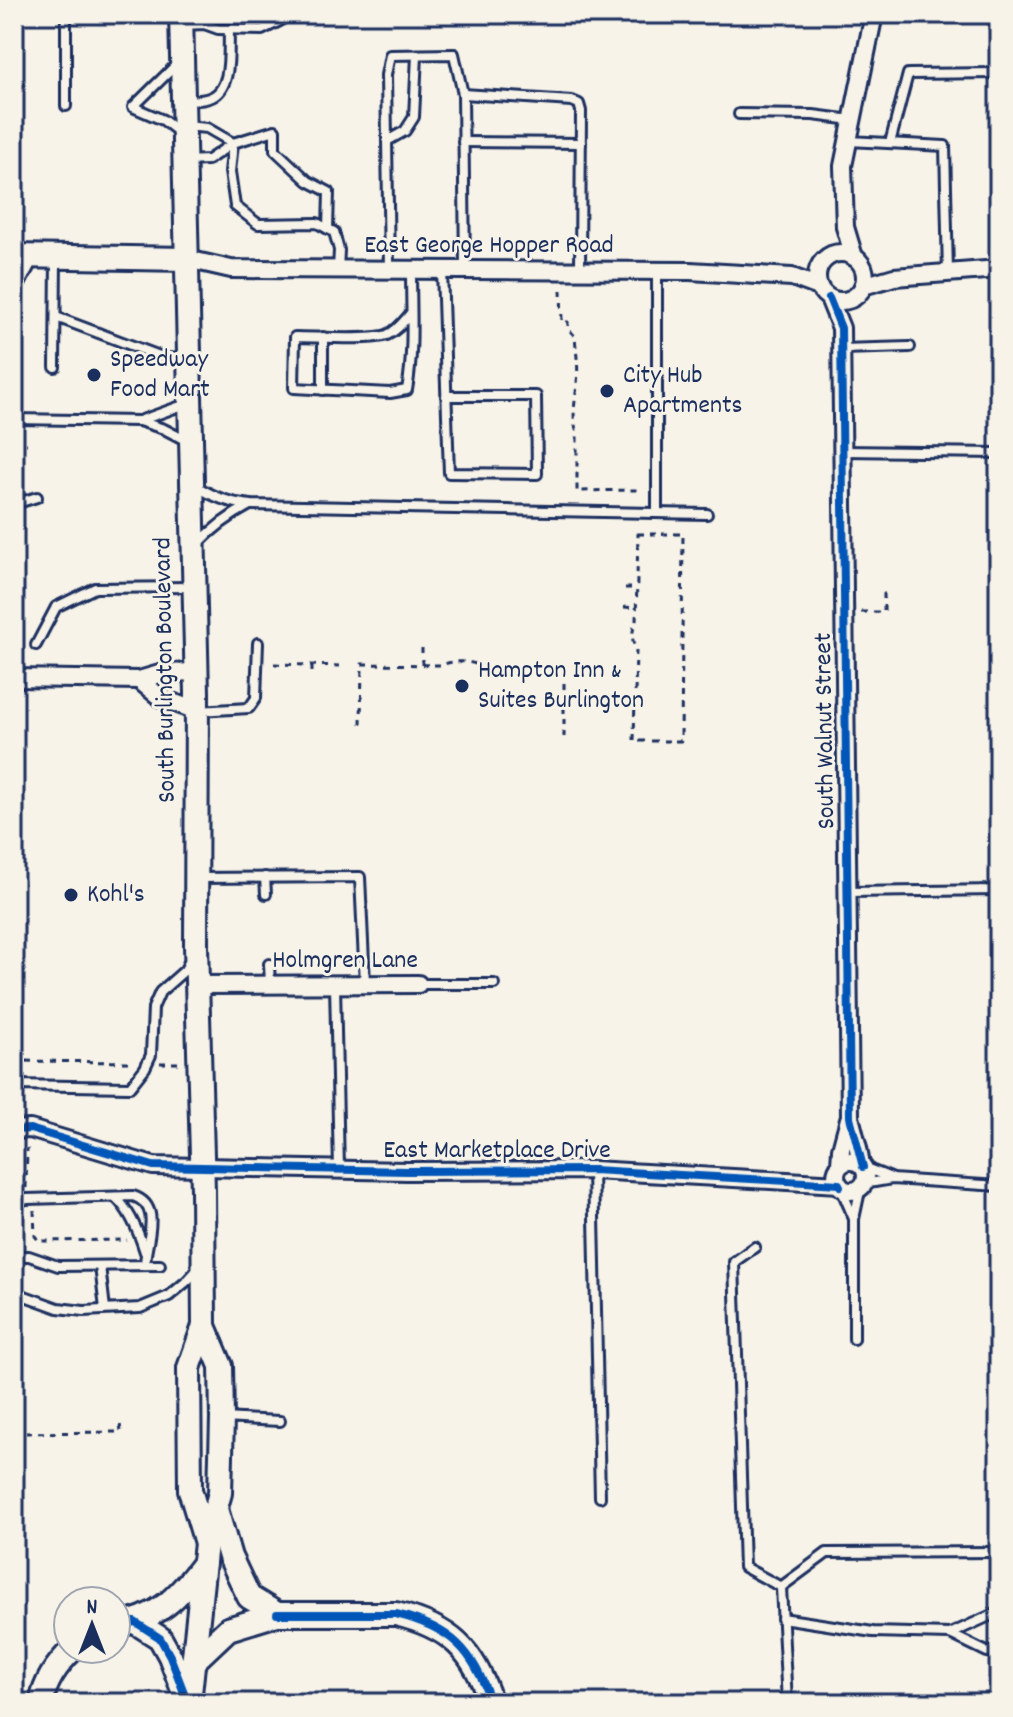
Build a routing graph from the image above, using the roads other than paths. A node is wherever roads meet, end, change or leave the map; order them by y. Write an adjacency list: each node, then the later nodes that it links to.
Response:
1 (66, 14): 11 (lane)
2 (281, 14): 5 (lane)
3 (874, 14): 13 (street)
4 (181, 20): 5 (lane); 7 (main road, South Burlington Boulevard)
5 (229, 30): 10 (lane)
6 (417, 55): 9 (lane); 15 (lane); 15 (lane)
7 (183, 59): 10 (main road, South Burlington Boulevard); 14 (lane)
8 (999, 73): 20 (lane)
9 (463, 94): 17 (lane); 19 (lane)
10 (183, 101): 14 (main road, South Burlington Boulevard)
11 (66, 106)
12 (739, 114): 13 (lane)
13 (853, 120): 16 (street)
14 (184, 131): 18 (lane); 21 (main road, South Burlington Boulevard)
15 (387, 141): 30 (lane)
16 (849, 141): 20 (lane); 22 (street)
17 (463, 142): 19 (lane); 33 (lane)
18 (233, 143): 21 (lane); 23 (lane); 23 (lane)
19 (581, 143): 34 (lane)
20 (890, 143): 36 (lane)
21 (185, 162): 25 (main road, South Burlington Boulevard)
22 (845, 227): 26 (street); 27 (street)
23 (328, 229): 29 (lane)
24 (35, 256): 25 (main road); 41 (lane); 43 (lane)
25 (187, 259): 29 (street, East George Hopper Road); 48 (main road, South Burlington Boulevard)
26 (824, 262): 27 (street); 37 (street, East George Hopper Road); 40 (street)
27 (858, 262): 38 (street); 39 (street)
28 (999, 269): 36 (street)
29 (338, 270): 30 (street, East George Hopper Road)
30 (389, 270): 31 (street, East George Hopper Road)
31 (411, 270): 32 (street, East George Hopper Road); 42 (lane)
32 (442, 270): 33 (street, East George Hopper Road); 51 (lane)
33 (465, 270): 34 (street, East George Hopper Road)
34 (580, 271): 35 (street, East George Hopper Road)
35 (657, 271): 37 (street, East George Hopper Road); 62 (lane)
36 (948, 273): 38 (street)
37 (792, 277): 40 (street, East George Hopper Road)
38 (894, 277): 39 (street)
39 (860, 290): 40 (street); 44 (street, South Walnut Street)
40 (824, 292): 44 (street, South Walnut Street)
41 (14, 296)
42 (411, 313): 45 (lane); 50 (lane)
43 (56, 317): 48 (lane); 49 (lane)
44 (841, 328): 47 (street, South Walnut Street)
45 (323, 337): 50 (lane); 50 (lane)
46 (910, 347): 47 (lane)
47 (841, 349): 56 (street, South Walnut Street)
48 (189, 359): 52 (main road, South Burlington Boulevard)
49 (55, 367)
50 (323, 390)
51 (446, 396): 51 (lane)
52 (190, 403): 54 (lane); 55 (main road, South Burlington Boulevard)
53 (14, 419): 54 (lane)
54 (139, 421): 55 (lane)
55 (191, 443): 58 (main road, South Burlington Boulevard)
56 (843, 451): 57 (lane); 75 (street, South Walnut Street)
57 (999, 453)
58 (192, 483): 61 (lane); 64 (main road, South Burlington Boulevard)
59 (37, 497): 60 (lane)
60 (14, 502)
61 (251, 505): 62 (lane); 64 (lane)
62 (657, 513): 63 (lane)
63 (707, 514)
64 (193, 549): 65 (main road, South Burlington Boulevard)
65 (194, 587): 67 (lane); 68 (main road, South Burlington Boulevard)
66 (258, 643): 71 (lane)
67 (36, 645)
68 (196, 672): 70 (street); 71 (main road, South Burlington Boulevard)
69 (14, 678): 70 (street)
70 (139, 680): 71 (street)
71 (197, 711): 73 (main road, South Burlington Boulevard)
72 (265, 877): 73 (lane); 76 (lane); 80 (lane)
73 (196, 878): 77 (main road, South Burlington Boulevard)
74 (999, 890): 75 (lane)
75 (847, 892): 86 (street, South Walnut Street)
76 (266, 894)
77 (196, 946): 83 (main road, South Burlington Boulevard); 85 (lane)
78 (269, 964): 84 (lane)
79 (335, 984): 80 (street, Holmgren Lane); 84 (street, Holmgren Lane); 89 (lane)
80 (365, 984): 81 (street, Holmgren Lane)
81 (418, 984): 82 (lane, Holmgren Lane)
82 (494, 984)
83 (197, 985): 84 (street, Holmgren Lane); 88 (main road, South Burlington Boulevard)
84 (270, 985)
85 (14, 1085)
86 (850, 1117): 91 (street, South Walnut Street); 92 (street, South Walnut Street)
87 (14, 1130): 88 (street, East Marketplace Drive)
88 (203, 1168): 89 (street, East Marketplace Drive); 100 (main road, South Burlington Boulevard)
89 (339, 1170): 90 (street, East Marketplace Drive)
90 (593, 1170): 91 (street, East Marketplace Drive); 111 (lane)
91 (839, 1176): 92 (street); 92 (street); 97 (lane)
92 (862, 1176): 93 (lane); 93 (lane); 97 (lane)
93 (892, 1179): 94 (lane)
94 (999, 1186)
95 (115, 1197): 96 (lane); 99 (lane); 99 (lane)
96 (14, 1202)
97 (854, 1219): 108 (lane)
98 (755, 1247): 115 (lane)
99 (145, 1252): 102 (lane)
100 (203, 1254): 106 (lane); 107 (main road, South Burlington Boulevard)
101 (14, 1256): 104 (lane)
102 (145, 1265): 103 (lane); 104 (lane)
103 (160, 1265)
104 (100, 1266): 106 (lane)
105 (14, 1292): 106 (lane)
106 (105, 1309)
107 (204, 1326): 109 (main road, South Burlington Boulevard); 113 (main road, South Burlington Boulevard)
108 (854, 1339)
109 (222, 1418): 110 (lane); 112 (main road, South Burlington Boulevard)
110 (280, 1421)
111 (600, 1497)
112 (216, 1508): 113 (main road, South Burlington Boulevard); 117 (main road)
113 (205, 1552): 119 (main road); 123 (main road, South Burlington Boulevard)
114 (999, 1552): 115 (lane)
115 (781, 1587): 118 (lane)
116 (999, 1613): 121 (lane)
117 (277, 1614): 123 (main road); 127 (main road)
118 (782, 1618): 121 (lane); 128 (lane)
119 (132, 1620)
120 (132, 1626): 126 (main road)
121 (950, 1634): 122 (lane)
122 (999, 1651)
123 (192, 1663): 126 (main road, South Burlington Boulevard)
124 (58, 1665): 125 (main road)
125 (41, 1703)
126 (188, 1703)
127 (491, 1703)
128 (787, 1703)

